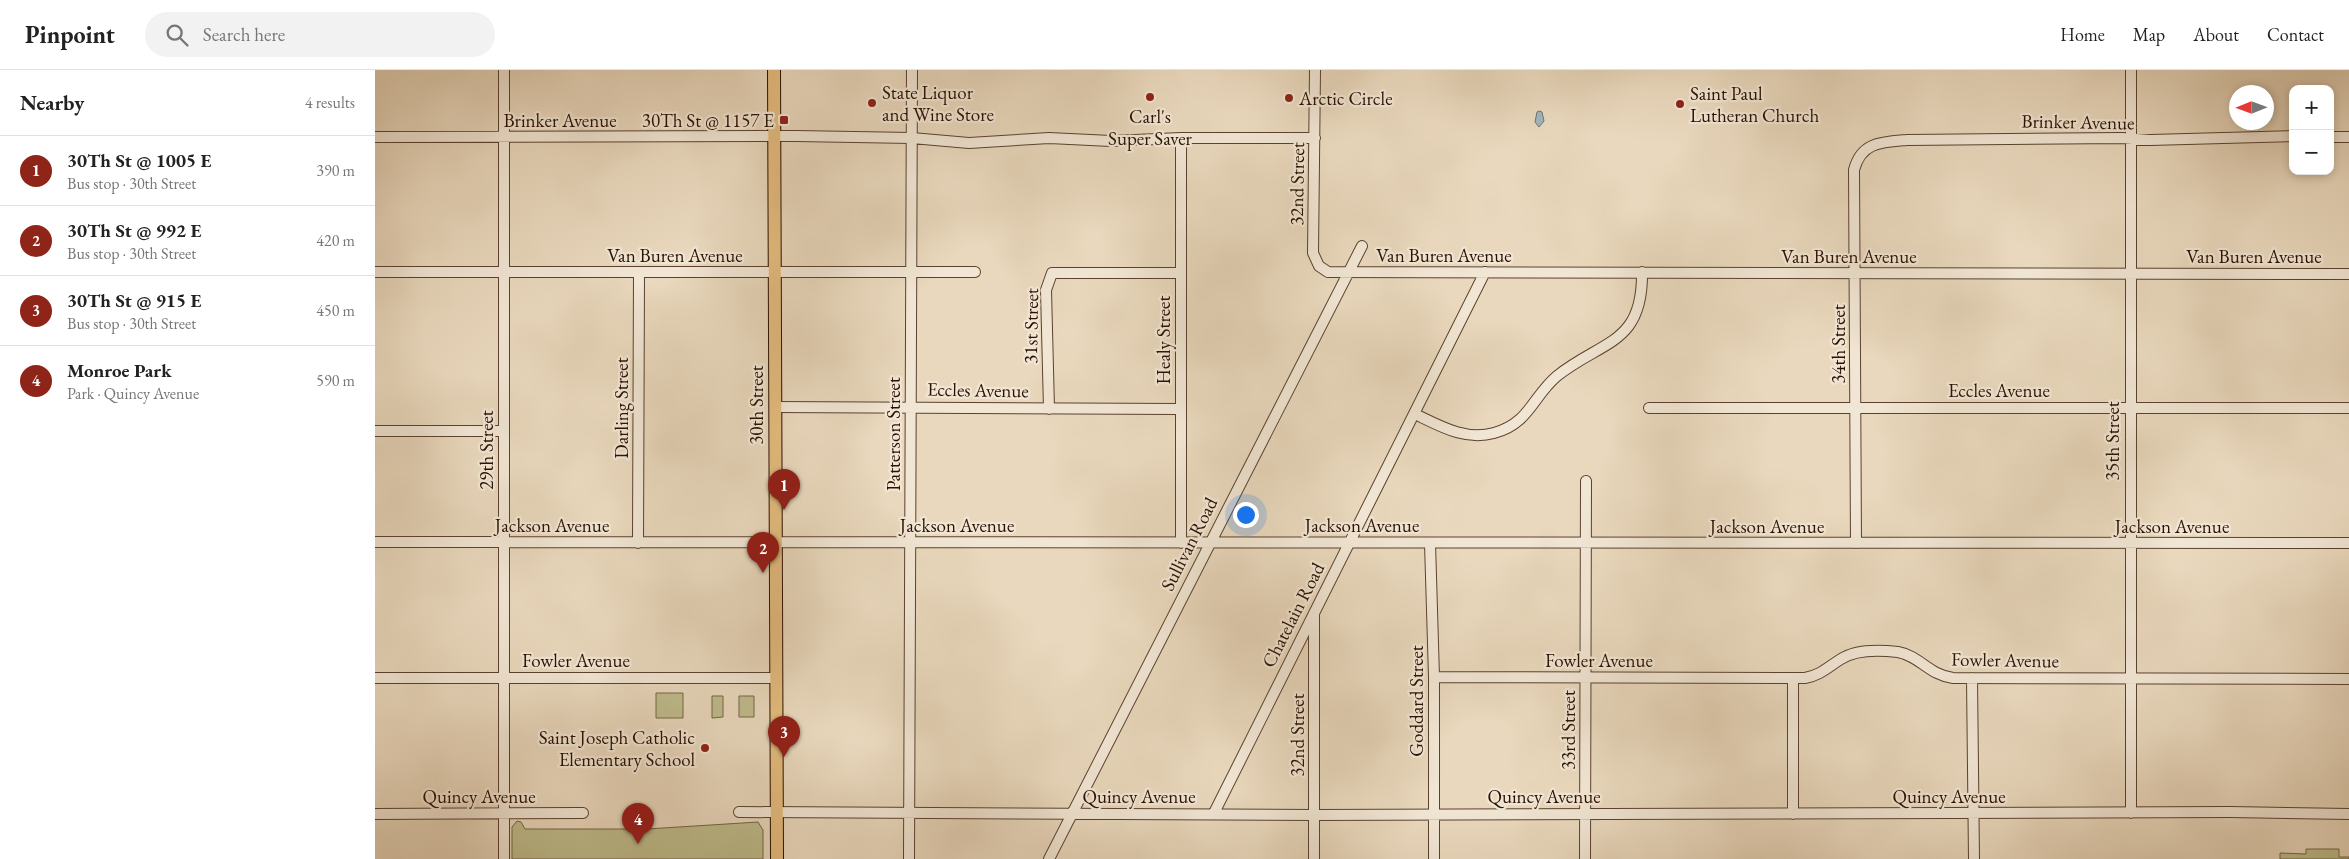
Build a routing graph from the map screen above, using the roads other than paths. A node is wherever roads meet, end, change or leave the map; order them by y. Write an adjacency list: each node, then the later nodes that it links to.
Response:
1 (504, 70): 9 (street, 29th Street)
2 (774, 70): 6 (main road, 30th Street)
3 (912, 70): 11 (street, Patterson Street)
4 (1315, 70): 13 (street, 32nd Street)
5 (2131, 70): 15 (street, 35th Street)
6 (774, 136): 9 (street, Brinker Avenue); 11 (street, Brinker Avenue); 20 (main road, 30th Street)
7 (2289, 136): 15 (street, Brinker Avenue)
8 (375, 137): 9 (street, Brinker Avenue)
9 (504, 137): 25 (street, 29th Street)
10 (2334, 137): 14 (street)
11 (912, 138): 12 (street, Brinker Avenue); 21 (street, Patterson Street)
12 (1181, 138): 13 (street, Brinker Avenue); 26 (street, Healy Street)
13 (1315, 138): 27 (street, 32nd Street)
14 (2349, 138)
15 (2131, 140): 16 (street, Brinker Avenue); 29 (street, 35th Street)
16 (1865, 149): 28 (street, 34th Street)
17 (1363, 246): 27 (street, Sullivan Road)
18 (375, 272): 25 (street, Van Buren Avenue)
19 (639, 272): 20 (street, Van Buren Avenue); 25 (street, Van Buren Avenue); 45 (street, Darling Street)
20 (775, 272): 21 (street, Van Buren Avenue); 32 (main road, 30th Street)
21 (911, 272): 22 (street, Van Buren Avenue); 31 (street, Patterson Street)
22 (975, 272)
23 (1485, 272): 24 (street, Van Buren Avenue); 27 (street, Van Buren Avenue); 39 (street, Chatelain Road)
24 (1642, 272): 28 (street, Van Buren Avenue); 39 (street)
25 (504, 273): 41 (street, 29th Street)
26 (1181, 273): 37 (street, 31st Street); 38 (street, Healy Street)
27 (1349, 273): 49 (street, Sullivan Road)
28 (1856, 273): 29 (street, Van Buren Avenue); 34 (street, 34th Street)
29 (2130, 273): 30 (street, Van Buren Avenue); 35 (street, 35th Street)
30 (2349, 274)
31 (911, 406): 32 (street, Eccles Avenue); 37 (street, Eccles Avenue); 47 (street, Patterson Street)
32 (775, 407): 46 (main road, 30th Street)
33 (1649, 408): 34 (street, Eccles Avenue)
34 (1856, 408): 35 (street, Eccles Avenue); 53 (street, 34th Street)
35 (2130, 408): 36 (street, Eccles Avenue); 54 (street, 35th Street)
36 (2349, 408)
37 (1049, 409): 38 (street, Eccles Avenue)
38 (1180, 409): 48 (street, Healy Street)
39 (1415, 414): 50 (street, Chatelain Road)
40 (375, 431): 41 (street)
41 (504, 432): 44 (street, 29th Street)
42 (1586, 481): 52 (street, 33rd Street)
43 (375, 542): 44 (street, Jackson Avenue)
44 (504, 543): 45 (street, Jackson Avenue); 59 (street, 29th Street)
45 (638, 543): 46 (street, Jackson Avenue)
46 (776, 543): 47 (street, Jackson Avenue); 60 (main road, 30th Street)
47 (910, 543): 48 (street, Jackson Avenue); 69 (street, Patterson Street)
48 (1181, 543): 49 (street, Jackson Avenue)
49 (1210, 543): 50 (street, Jackson Avenue); 74 (street, Sullivan Road)
50 (1350, 543): 51 (street, Jackson Avenue); 56 (street, Chatelain Road)
51 (1430, 543): 52 (street, Jackson Avenue); 57 (street, Goddard Street)
52 (1585, 543): 53 (street, Jackson Avenue); 64 (street, 33rd Street)
53 (1856, 543): 54 (street, Jackson Avenue)
54 (2130, 543): 55 (street, Jackson Avenue); 63 (street, 35th Street)
55 (2349, 543)
56 (1314, 611): 70 (street, Chatelain Road); 80 (street, 32nd Street)
57 (1434, 677): 64 (street, Fowler Avenue); 75 (street, Goddard Street)
58 (375, 678): 59 (street, Fowler Avenue)
59 (503, 678): 60 (street, Fowler Avenue); 73 (street, 29th Street)
60 (777, 678): 66 (main road, 30th Street)
61 (1793, 678): 62 (street, Fowler Avenue); 64 (street, Fowler Avenue); 77 (street)
62 (1972, 678): 63 (street, Fowler Avenue); 78 (street)
63 (2130, 678): 65 (street, Fowler Avenue); 71 (street, 35th Street)
64 (1586, 679): 76 (street, 33rd Street)
65 (2349, 679)
66 (777, 811): 67 (street, Quincy Avenue); 69 (street, Quincy Avenue); 82 (main road, 30th Street)
67 (739, 812)
68 (583, 813): 73 (street, Quincy Avenue)
69 (909, 813): 74 (street, Quincy Avenue); 83 (street, Patterson Street)
70 (1213, 813): 74 (street, Quincy Avenue); 80 (street, Quincy Avenue)
71 (2131, 813): 78 (street, Quincy Avenue); 79 (street, Quincy Avenue)
72 (375, 814): 73 (street, Quincy Avenue)
73 (504, 814): 81 (street, 29th Street)
74 (1072, 814): 84 (street, Sullivan Road)
75 (1434, 814): 76 (street, Quincy Avenue); 80 (street, Quincy Avenue); 86 (street, Goddard Street)
76 (1585, 814): 77 (street, Quincy Avenue); 87 (street, 33rd Street)
77 (1793, 814): 78 (street, Quincy Avenue)
78 (1975, 814): 88 (street)
79 (2349, 814)
80 (1314, 815): 85 (street, 32nd Street)
81 (504, 859)
82 (777, 859)
83 (909, 859)
84 (1049, 859)
85 (1314, 859)
86 (1434, 859)
87 (1585, 859)
88 (1974, 859)

